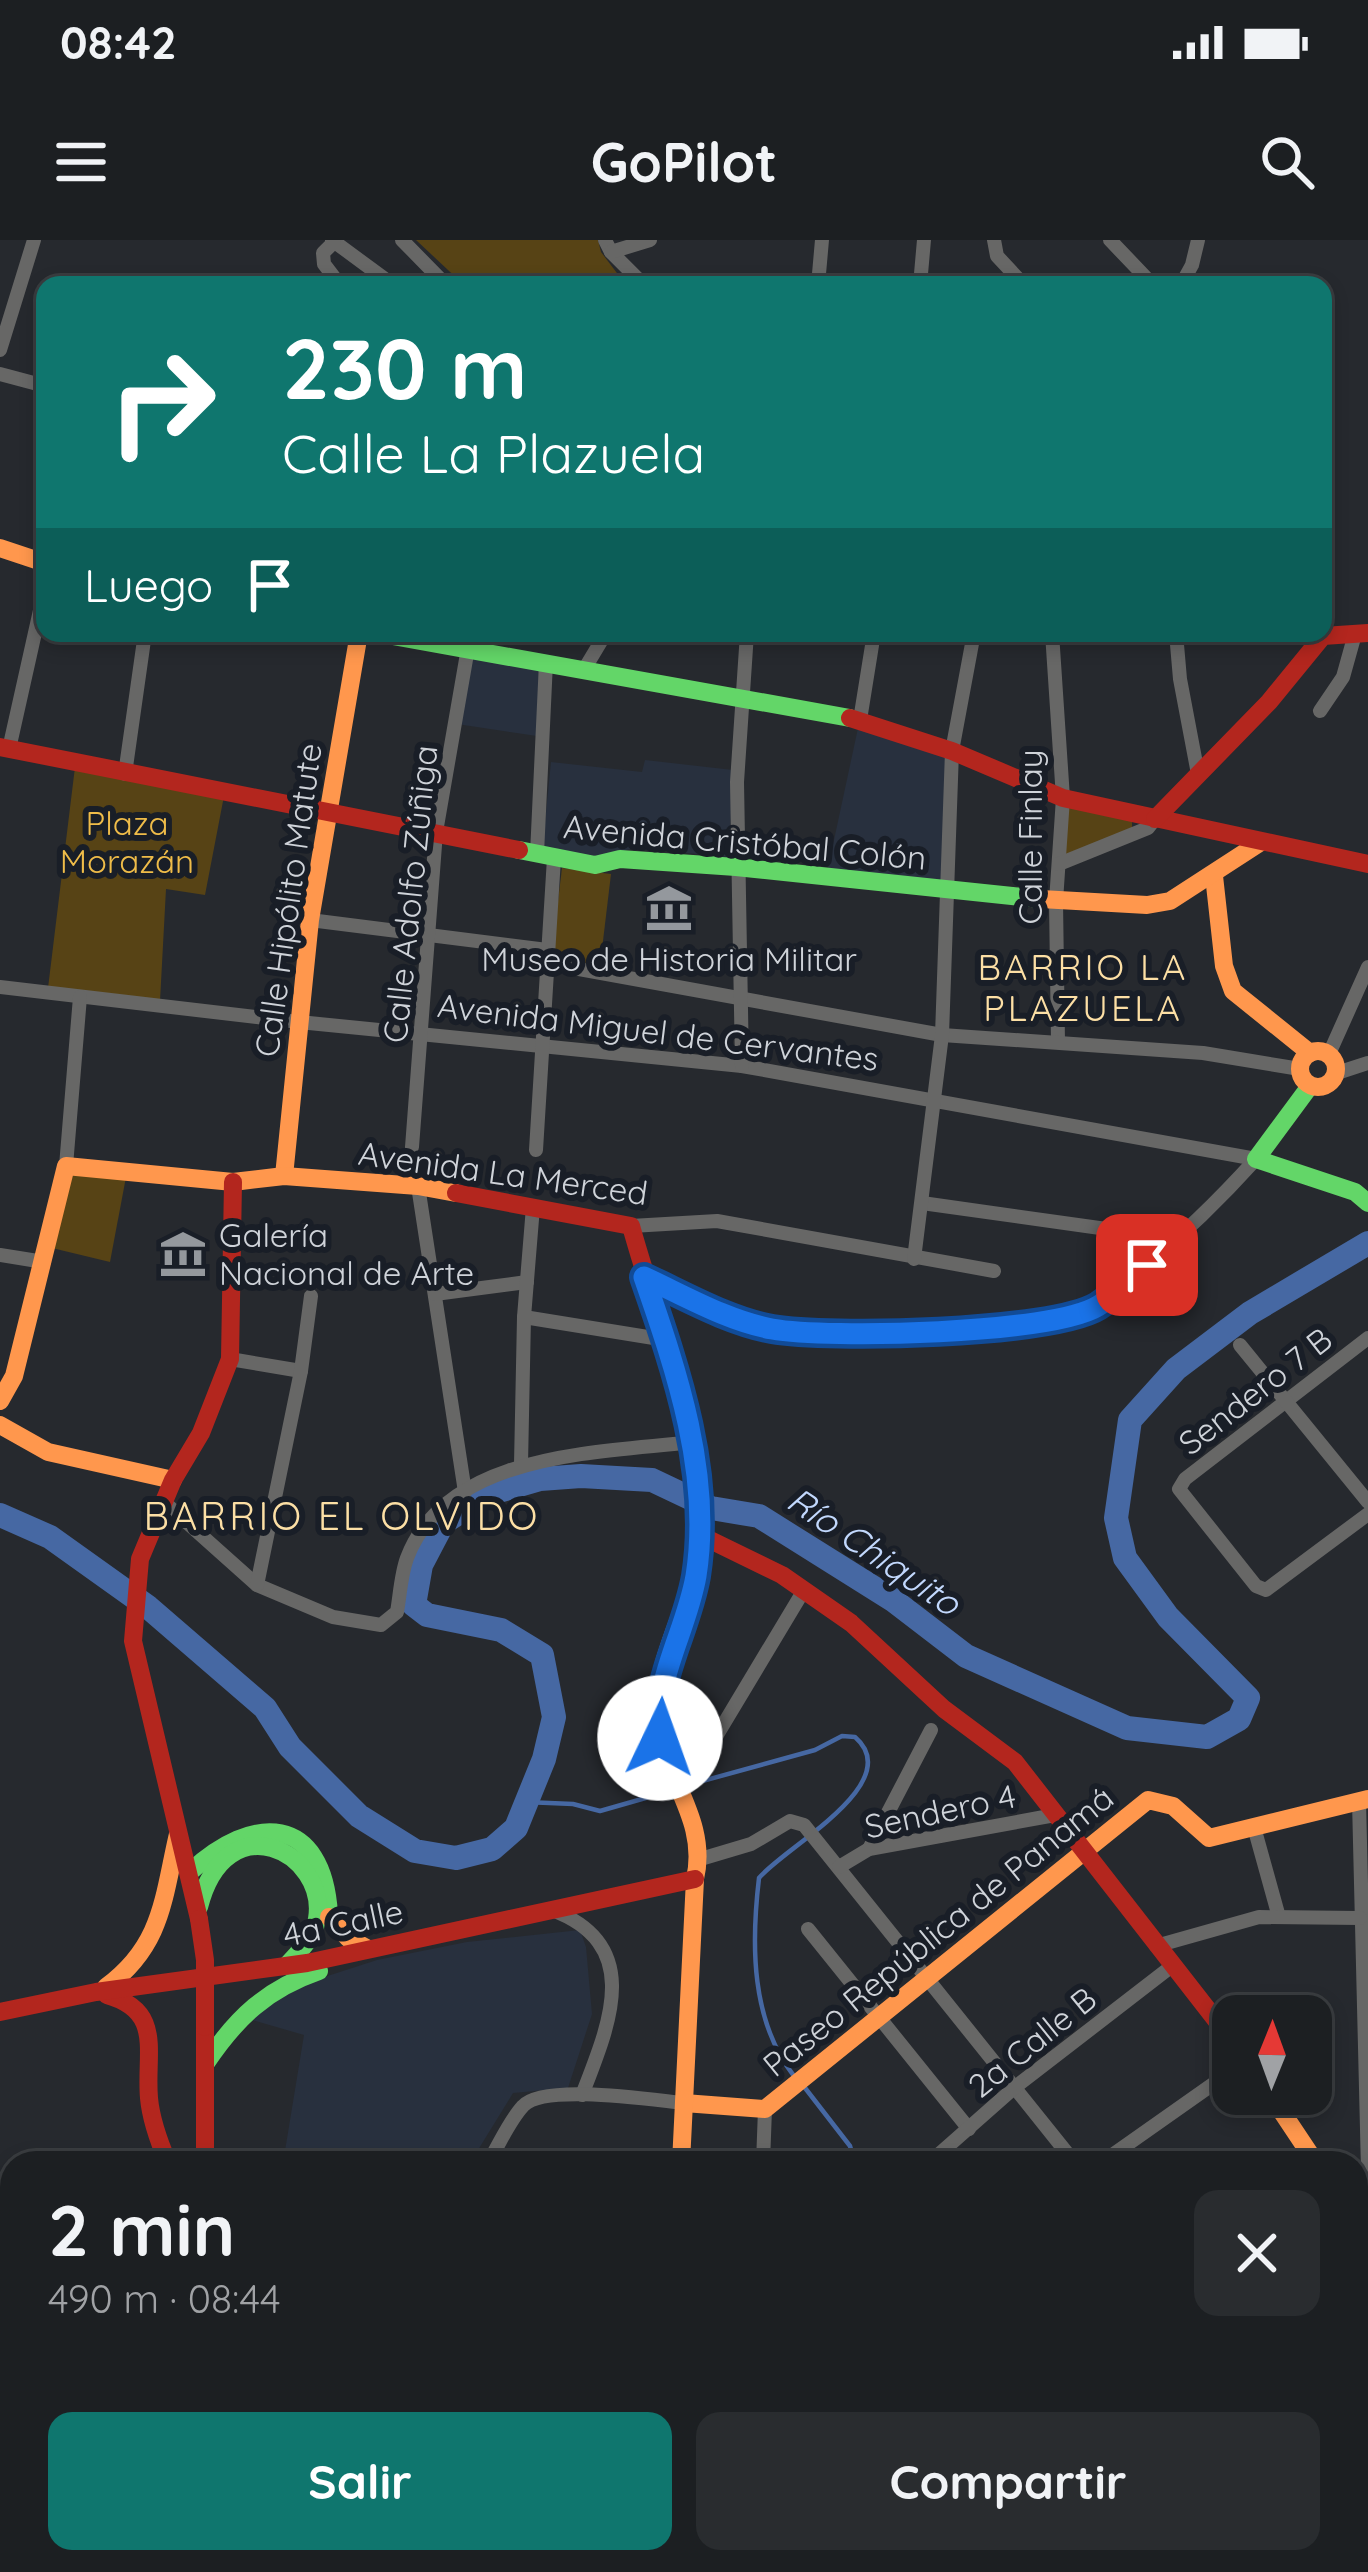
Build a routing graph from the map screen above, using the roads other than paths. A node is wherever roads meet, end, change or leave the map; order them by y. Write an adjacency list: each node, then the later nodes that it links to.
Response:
1 (34, 240): 20 (street)
2 (402, 240): 13 (street)
3 (650, 240): 10 (street)
4 (822, 240): 15 (street)
5 (924, 240): 16 (street)
6 (994, 240): 17 (street)
7 (1110, 240): 18 (street)
8 (1198, 240): 19 (street)
9 (333, 241): 11 (street); 12 (street)
10 (608, 246): 14 (street)
11 (333, 276)
12 (381, 276)
13 (437, 276)
14 (636, 276)
15 (819, 276)
16 (921, 276)
17 (1016, 276)
18 (1145, 276)
19 (1185, 276)
20 (0, 350)
21 (0, 374): 22 (street)
22 (36, 384)
23 (0, 548): 24 (street)
24 (36, 560)
25 (36, 624): 45 (street)
26 (1362, 634): 27 (street); 39 (street)
27 (1332, 636)
28 (144, 642): 47 (street)
29 (357, 642): 50 (street, Calle Hipólito Matute)
30 (431, 642): 38 (street)
31 (601, 642): 41 (street)
32 (746, 642): 42 (street)
33 (873, 642): 44 (street)
34 (972, 642): 46 (street)
35 (1053, 642): 49 (street, Calle Finlay)
36 (1177, 642): 48 (street)
37 (1317, 642): 48 (street)
38 (468, 648): 40 (street); 52 (street, Calle Adolfo Zúñiga)
39 (1360, 657): 43 (street)
40 (546, 662): 41 (street); 54 (street)
41 (585, 668): 42 (street)
42 (742, 695): 44 (street); 57 (street)
43 (1320, 711)
44 (860, 720): 46 (street)
45 (5, 748): 47 (street, Avenida Cristóbal Colón)
46 (952, 751): 49 (street); 59 (street)
47 (125, 774): 50 (street, Avenida Cristóbal Colón)
48 (1198, 774): 51 (street)
49 (1063, 798): 51 (street); 55 (street, Calle Finlay)
50 (327, 811): 52 (street, Avenida Cristóbal Colón); 61 (street, Calle Hipólito Matute)
51 (1155, 819): 53 (street); 55 (street)
52 (436, 832): 54 (street, Avenida Cristóbal Colón); 62 (street, Calle Adolfo Zúñiga)
53 (1261, 842): 56 (street); 58 (street, Avenida Cristóbal Colón)
54 (545, 856): 57 (street, Avenida Cristóbal Colón); 63 (street)
55 (1059, 864): 60 (street, Calle Finlay)
56 (1368, 864)
57 (736, 867): 59 (street, Avenida Cristóbal Colón); 67 (street)
58 (1214, 877): 60 (street, Avenida Cristóbal Colón); 75 (street)
59 (946, 888): 60 (street, Avenida Cristóbal Colón); 70 (street)
60 (1056, 901): 71 (street, Calle Finlay)
61 (310, 920): 62 (street); 68 (street, Calle Hipólito Matute)
62 (429, 936): 63 (street); 69 (street, Calle Adolfo Zúñiga)
63 (546, 957): 67 (street); 72 (street)
64 (1368, 968): 75 (street)
65 (0, 986): 66 (street, Avenida Miguel de Cervantes)
66 (80, 997): 68 (street, Avenida Miguel de Cervantes); 80 (street)
67 (743, 1000): 70 (street); 74 (street)
68 (299, 1022): 69 (street, Avenida Miguel de Cervantes); 81 (street, Calle Hipólito Matute)
69 (422, 1033): 72 (street, Avenida Miguel de Cervantes); 77 (street, Calle Adolfo Zúñiga)
70 (942, 1035): 71 (street); 76 (street)
71 (1058, 1042): 75 (street)
72 (541, 1046): 74 (street, Avenida Miguel de Cervantes); 78 (street)
73 (1368, 1063): 75 (street)
74 (742, 1066): 76 (street, Avenida Miguel de Cervantes)
75 (1317, 1067): 79 (street)
76 (932, 1099): 79 (street, Avenida Miguel de Cervantes); 85 (street)
77 (412, 1147)
78 (536, 1150)
79 (1256, 1159): 84 (street, Avenida Miguel de Cervantes); 88 (street)
80 (66, 1166): 82 (street, Avenida La Merced); 91 (street)
81 (284, 1176): 82 (street, Avenida La Merced); 83 (street, Avenida La Merced)
82 (232, 1182): 101 (street)
83 (418, 1186): 86 (street, Avenida La Merced); 95 (street)
84 (1368, 1202)
85 (922, 1203): 88 (street); 90 (street)
86 (533, 1207): 87 (street, Avenida La Merced); 94 (street)
87 (631, 1226): 90 (street, Avenida La Merced); 93 (street)
88 (1178, 1239): 93 (street)
89 (0, 1256): 91 (street)
90 (914, 1259): 92 (street, Avenida La Merced)
91 (44, 1262): 104 (street)
92 (994, 1271)
93 (644, 1277): 99 (street)
94 (526, 1282): 95 (street); 97 (street)
95 (435, 1294): 111 (street)
96 (311, 1296): 102 (street)
97 (524, 1317): 99 (street); 107 (street)
98 (1368, 1338): 103 (street, Sendero 7 B)
99 (666, 1340): 106 (street)
100 (1240, 1345): 103 (street)
101 (230, 1359): 102 (street); 109 (street)
102 (301, 1370): 116 (street)
103 (1285, 1400): 110 (street); 114 (street, Sendero 7 B)
104 (0, 1401)
105 (0, 1425): 109 (street)
106 (692, 1442): 107 (street); 115 (street)
107 (521, 1464): 111 (street)
108 (1368, 1474): 110 (street)
109 (173, 1480): 112 (street)
110 (1354, 1485): 113 (street)
111 (465, 1492): 116 (street)
112 (164, 1502): 116 (street); 123 (street)
113 (1368, 1502)
114 (1368, 1514)
115 (699, 1533): 117 (street); 118 (street)
116 (257, 1586)
117 (804, 1590): 118 (street); 121 (street)
118 (657, 1713): 126 (street)
119 (931, 1730): 124 (street)
120 (1364, 1800): 122 (street, Paseo República de Panamá); 135 (street)
121 (1055, 1815): 124 (street, Sendero 4); 125 (street)
122 (1254, 1828): 125 (street, Paseo República de Panamá); 134 (street)
123 (179, 1830): 128 (street); 143 (street)
124 (869, 1849): 127 (street, Sendero 4)
125 (1085, 1851): 137 (street); 142 (street, Paseo República de Panamá)
126 (704, 1858): 127 (street); 129 (street)
127 (839, 1867): 142 (street)
128 (190, 1872): 131 (street); 133 (street)
129 (695, 1879): 130 (street, 4a Calle); 151 (street)
130 (551, 1910): 132 (street, 4a Calle); 150 (street)
131 (198, 1916): 140 (street); 147 (street, bridge)
132 (519, 1916): 138 (street, 4a Calle); 147 (street)
133 (329, 1917): 138 (street); 139 (street)
134 (1279, 1917): 135 (street); 137 (street)
135 (1360, 1918): 164 (street)
136 (808, 1929): 146 (street)
137 (1156, 1946): 141 (street)
138 (368, 1948): 139 (street, 4a Calle)
139 (307, 1963): 140 (street, 4a Calle)
140 (286, 1966): 143 (street, 4a Calle)
141 (1172, 1966): 145 (street); 149 (street, 2a Calle B)
142 (928, 1977): 146 (street, Paseo República de Panamá); 149 (street)
143 (97, 1992): 144 (street, 4a Calle); 155 (street)
144 (0, 2012)
145 (1212, 2016)
146 (879, 2018): 152 (street, Paseo República de Panamá); 154 (street)
147 (206, 2063): 156 (street)
148 (1212, 2085): 162 (street)
149 (1014, 2088): 154 (street, 2a Calle B); 161 (street)
150 (582, 2095): 151 (street, Paseo República de Panamá); 157 (street, Paseo República de Panamá)
151 (684, 2103): 152 (street, Paseo República de Panamá); 158 (street)
152 (771, 2104): 159 (street)
153 (1284, 2115): 163 (street)
154 (969, 2129): 160 (street, 2a Calle B)
155 (164, 2151)
156 (205, 2151)
157 (496, 2151)
158 (682, 2151)
159 (765, 2151)
160 (943, 2151)
161 (1065, 2151)
162 (1118, 2151)
163 (1308, 2151)
164 (1367, 2151)

